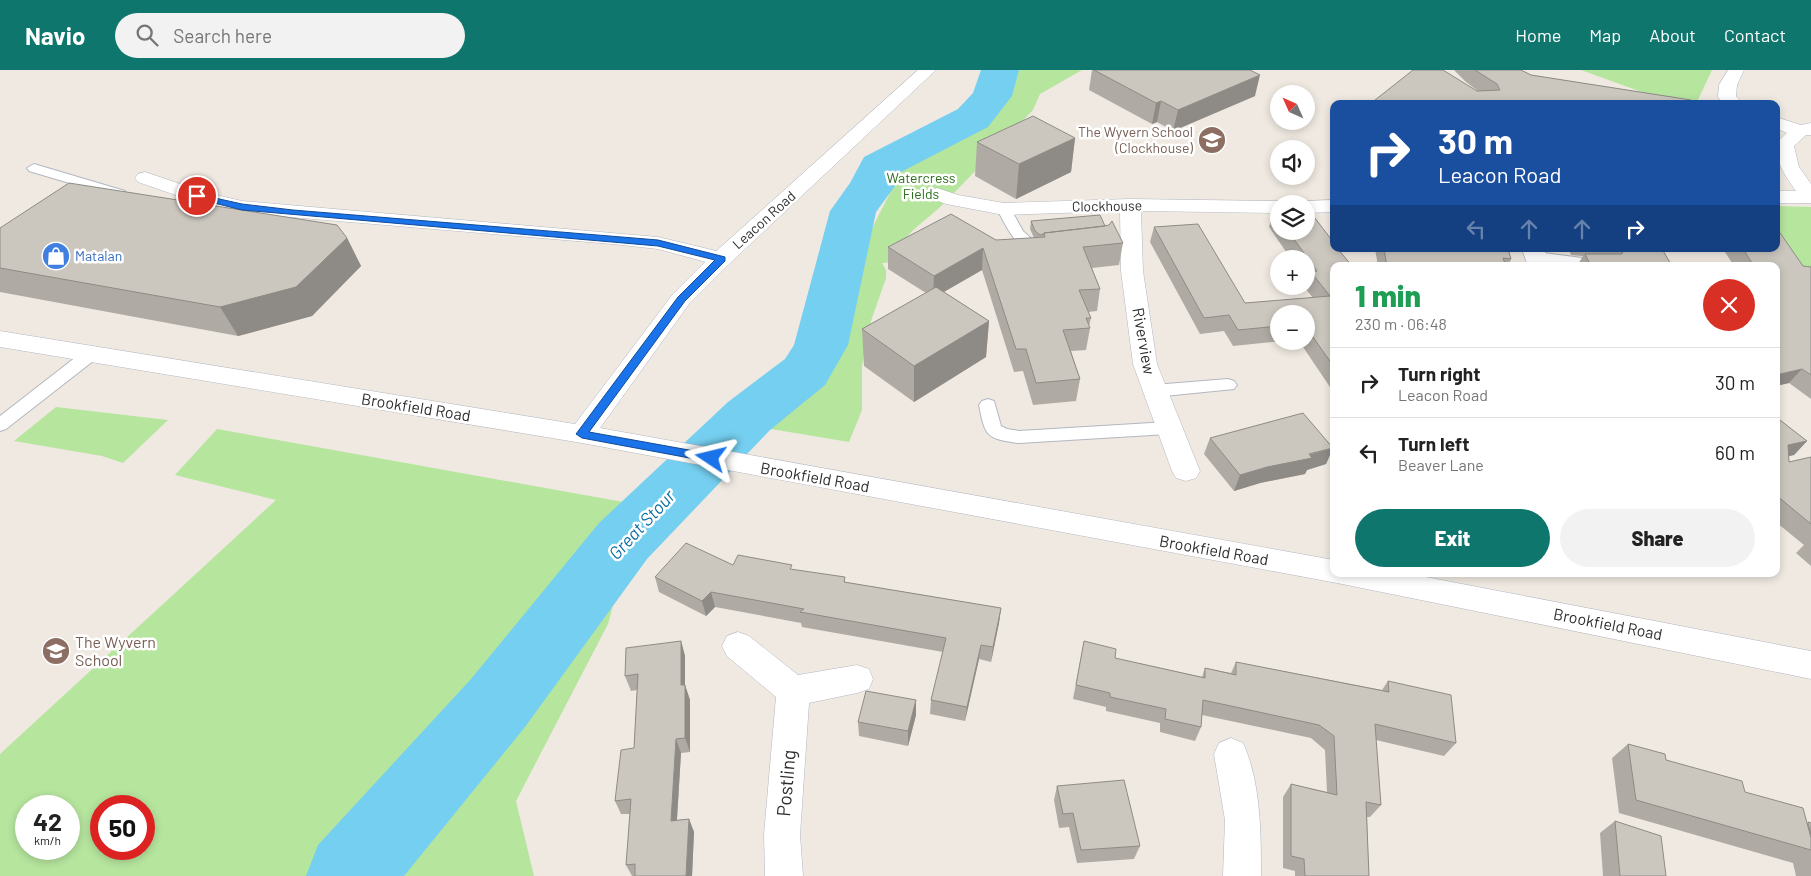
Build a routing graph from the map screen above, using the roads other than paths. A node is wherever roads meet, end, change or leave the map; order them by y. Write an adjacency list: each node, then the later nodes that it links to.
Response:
1 (928, 70): 19 (street, Leacon Road)
2 (1736, 70): 3 (street)
3 (1730, 100)
4 (1780, 123): 5 (street)
5 (1805, 130): 10 (street)
6 (34, 168): 11 (lane)
7 (146, 178): 19 (street)
8 (937, 194): 16 (street, Clockhouse)
9 (1780, 197): 10 (street)
10 (1811, 197)
11 (132, 198)
12 (1130, 205): 14 (street, Clockhouse); 16 (street, Clockhouse); 24 (street, Riverview)
13 (1330, 206): 15 (street)
14 (1270, 207)
15 (1315, 207)
16 (1004, 209): 17 (lane)
17 (1054, 248)
18 (1536, 257): 20 (lane)
19 (721, 259): 28 (street, Leacon Road)
20 (1570, 262)
21 (0, 339): 22 (street, Brookfield Road)
22 (91, 354): 26 (lane); 28 (street, Brookfield Road)
23 (1228, 385): 24 (lane)
24 (1154, 391): 27 (street, Riverview)
25 (988, 405): 27 (lane)
26 (0, 425)
27 (1168, 428): 29 (street, Riverview)
28 (582, 434): 30 (street, Brookfield Road)
29 (1186, 471)
30 (1330, 571)
31 (1362, 577): 33 (street, Brookfield Road)
32 (738, 646): 35 (street)
33 (1811, 665)
34 (857, 679): 35 (street)
35 (793, 691): 37 (street, Postling)
36 (1232, 754): 38 (street)
37 (784, 876)
38 (1242, 876)

